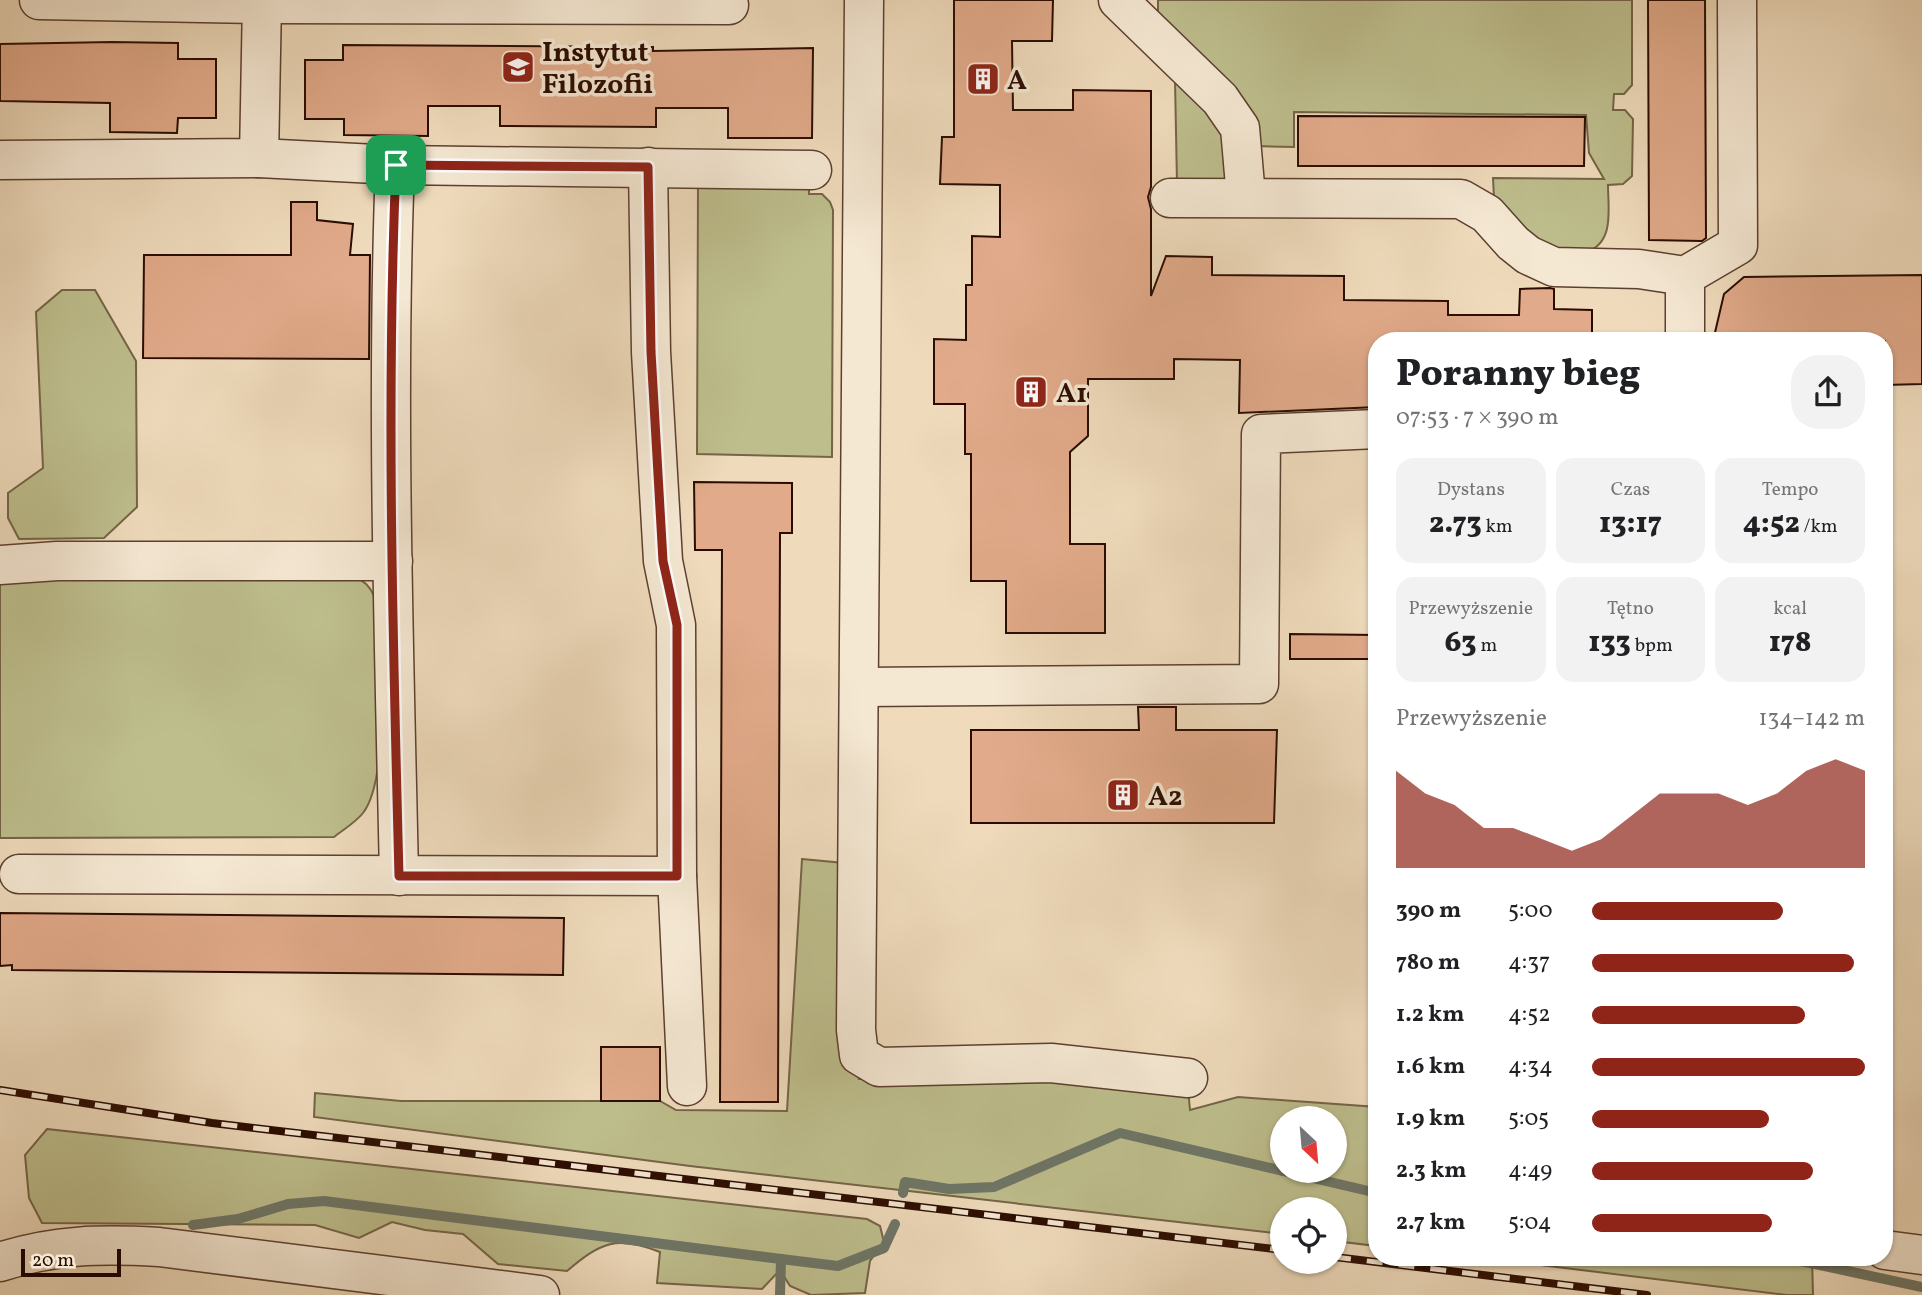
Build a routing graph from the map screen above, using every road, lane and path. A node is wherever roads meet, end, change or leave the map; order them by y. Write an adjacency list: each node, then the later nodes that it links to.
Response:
1 (39, 0): 5 (street)
2 (864, 0): 20 (street)
3 (1118, 0): 13 (street)
4 (1737, 0): 15 (street)
5 (262, 2): 6 (street); 8 (street)
6 (681, 2): 7 (street)
7 (729, 5)
8 (259, 158): 9 (street); 10 (street)
9 (0, 160)
10 (396, 165): 11 (street); 18 (street)
11 (648, 167): 12 (street); 23 (street)
12 (812, 170)
13 (1245, 197): 14 (street); 15 (street)
14 (1170, 198)
15 (1685, 276): 16 (street)
16 (1685, 332)
17 (1368, 429): 20 (street)
18 (393, 561): 19 (street); 22 (street)
19 (0, 565)
20 (860, 687): 24 (street)
21 (19, 874): 22 (street)
22 (399, 876): 23 (street)
23 (677, 876): 25 (street)
24 (1188, 1078)
25 (687, 1086)
26 (1893, 1251): 27 (street)
27 (1922, 1255)
28 (0, 1262): 29 (street)
29 (540, 1295)

